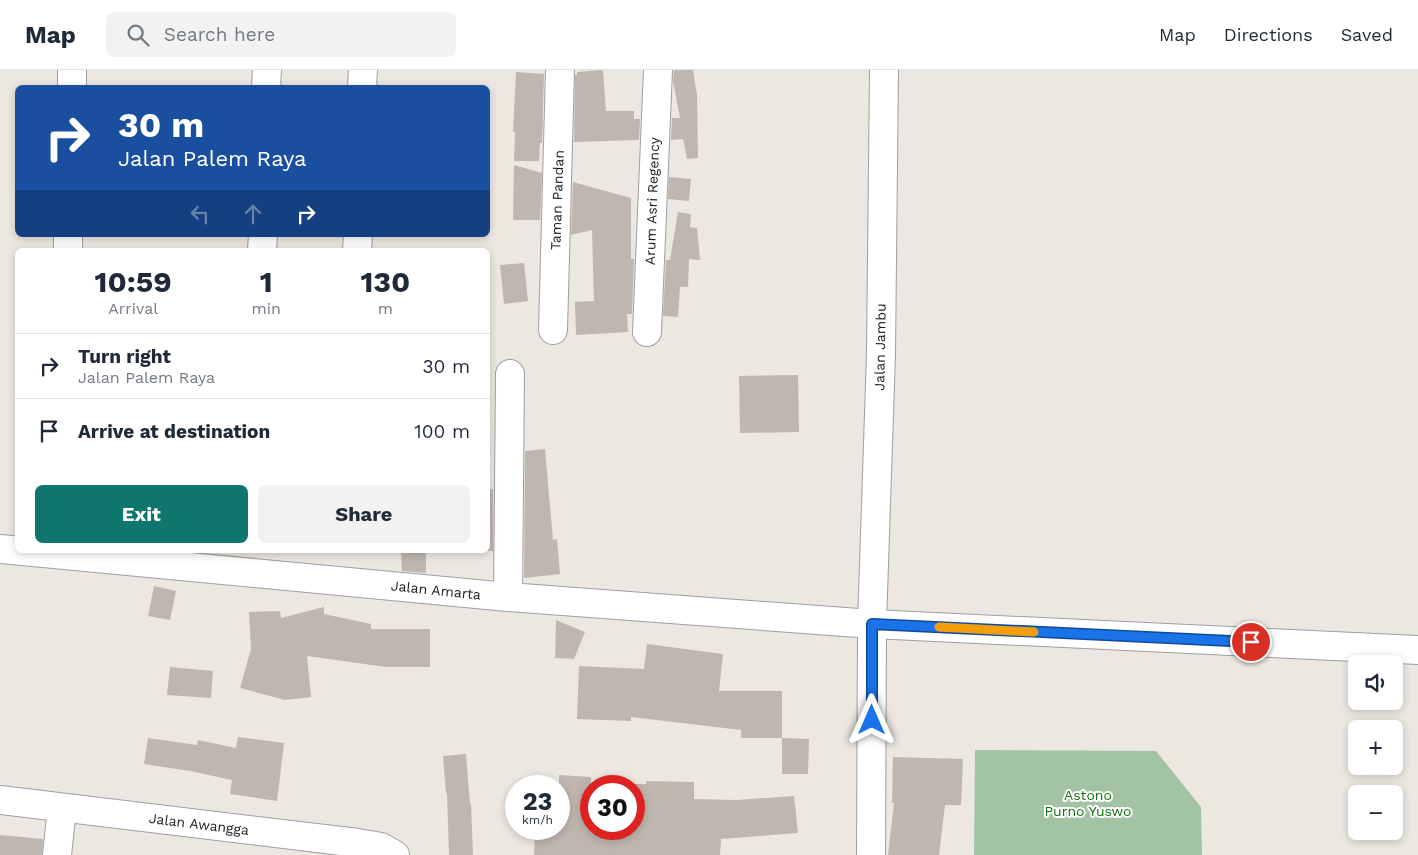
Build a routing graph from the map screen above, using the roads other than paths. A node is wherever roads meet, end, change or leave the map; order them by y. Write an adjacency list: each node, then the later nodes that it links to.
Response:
1 (72, 70): 7 (street)
2 (267, 70): 8 (street)
3 (363, 70): 9 (street)
4 (560, 70): 10 (street, Taman Pandan)
5 (658, 70): 11 (street, Arum Asri Regency)
6 (884, 70): 17 (street, Jalan Jambu)
7 (72, 85)
8 (266, 85)
9 (362, 85)
10 (553, 330)
11 (647, 332)
12 (510, 374): 16 (street)
13 (0, 548): 14 (street, Jalan Amarta)
14 (15, 549)
15 (52, 553): 16 (street, Jalan Amarta)
16 (508, 597): 17 (street, Jalan Amarta)
17 (872, 624): 18 (street, Jalan Amarta); 23 (street, Jalan Jambu)
18 (1418, 650)
19 (0, 800): 20 (street, Jalan Awangga)
20 (62, 808): 21 (street); 22 (street, Jalan Awangga)
21 (57, 855)
22 (395, 855)
23 (872, 855)

